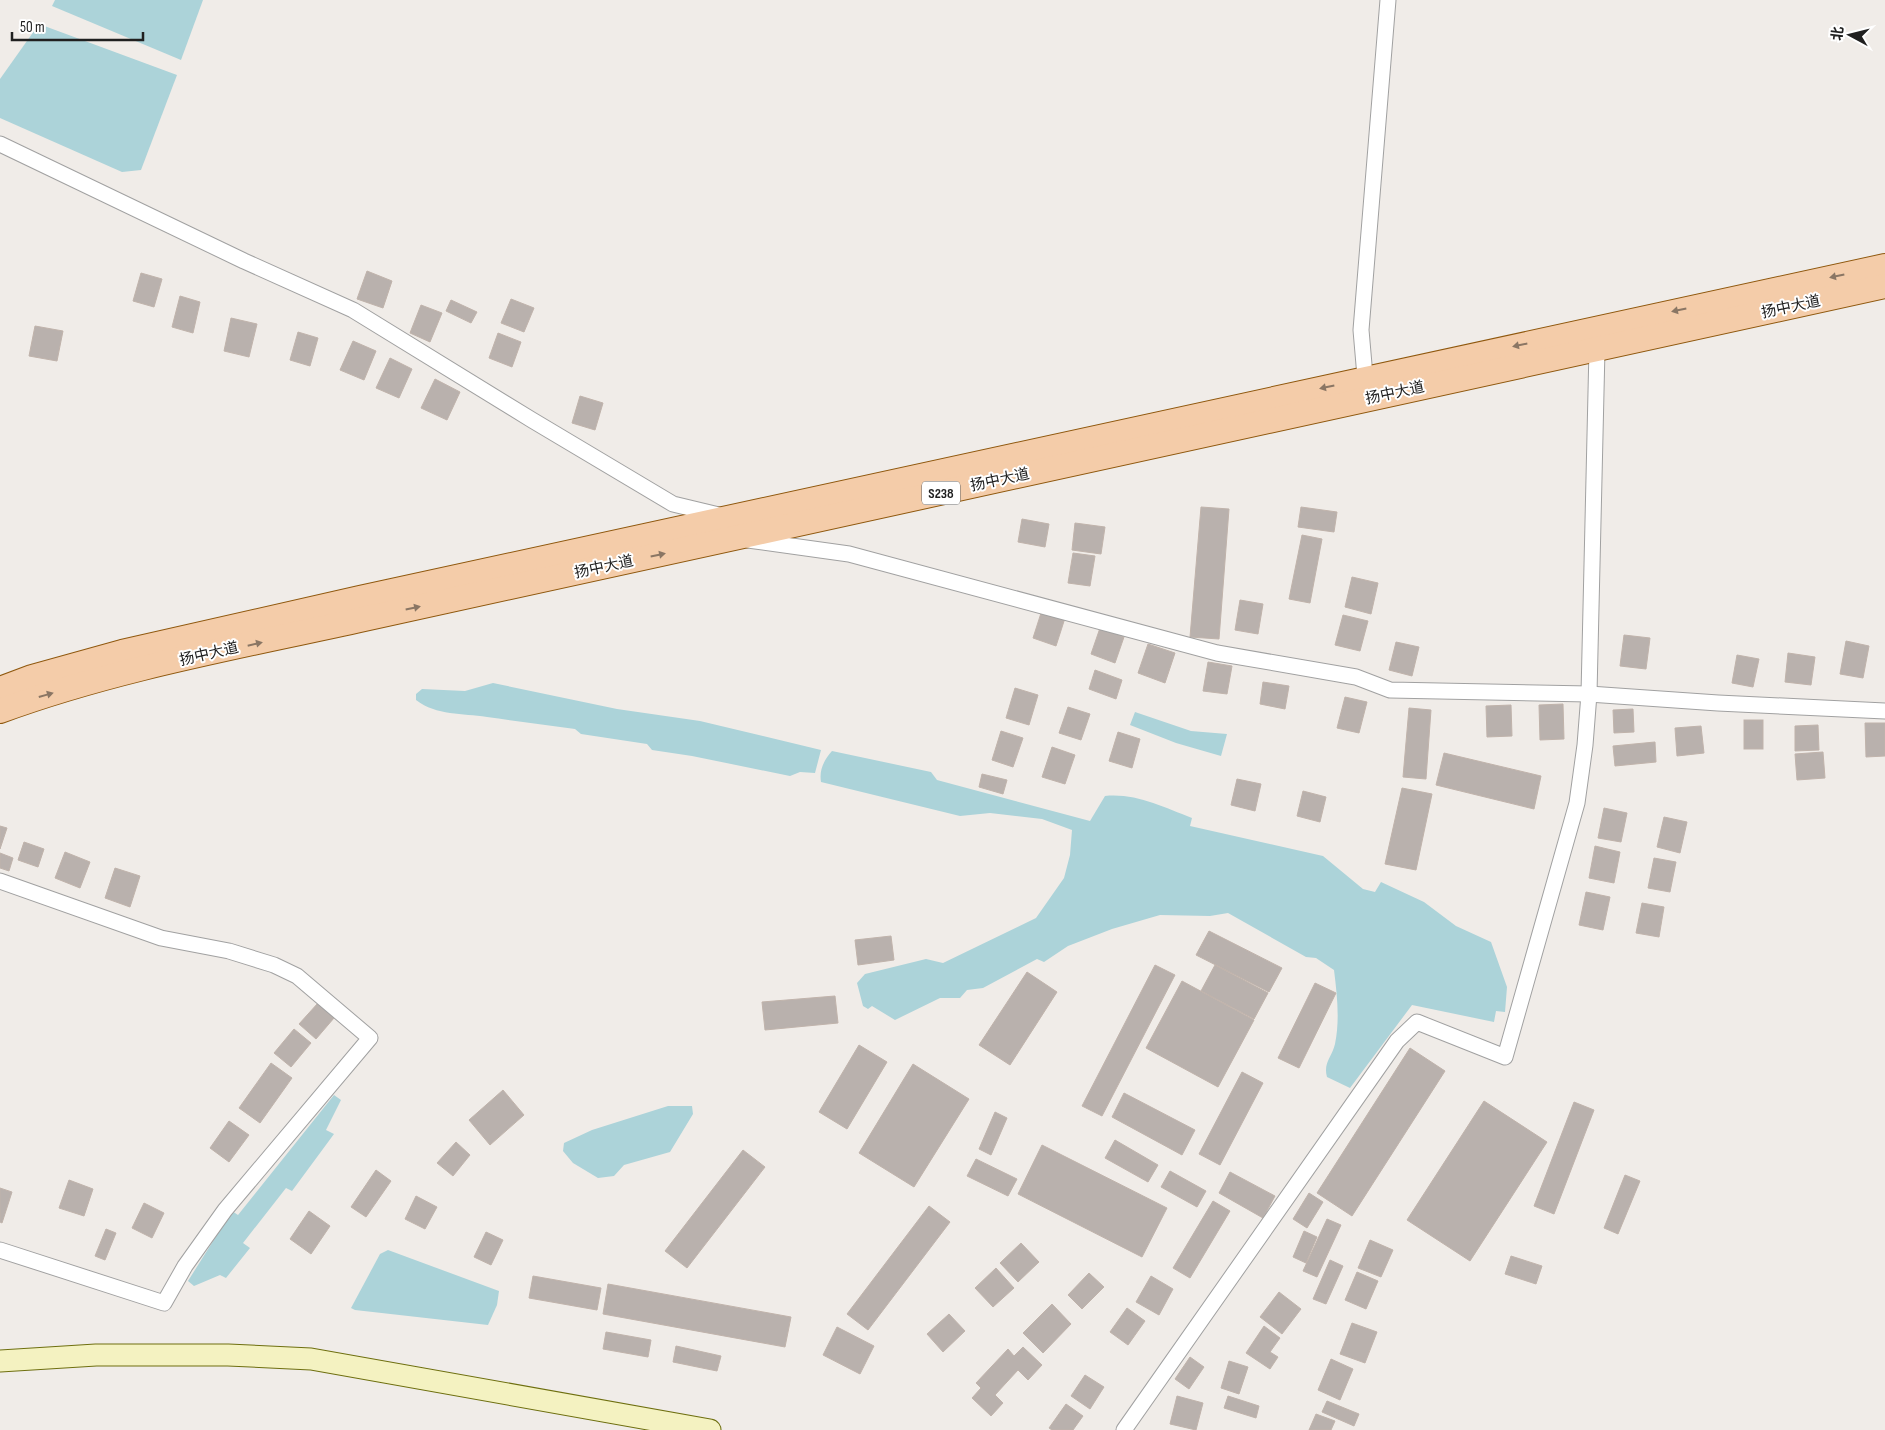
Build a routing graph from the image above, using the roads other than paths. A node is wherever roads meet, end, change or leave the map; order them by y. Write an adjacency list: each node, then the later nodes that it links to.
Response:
1 (1388, 0): 6 (street)
2 (0, 144): 7 (street)
3 (1885, 266): 5 (main road, 扬中大道 / S238, one-way to 5)
4 (1885, 286): 5 (main road, 扬中大道 / S238)
5 (1596, 339): 6 (main road, 扬中大道 / S238); 9 (street)
6 (1366, 389): 7 (main road, 扬中大道 / S238)
7 (732, 528): 8 (main road, 扬中大道 / S238); 9 (street); 10 (main road, 扬中大道 / S238, one-way to 7)
8 (0, 689)
9 (1589, 694): 11 (street); 16 (street)
10 (0, 711)
11 (1885, 711)
12 (0, 882): 13 (street)
13 (0, 1250)
14 (0, 1361): 15 (main road)
15 (710, 1430)
16 (1124, 1430)

